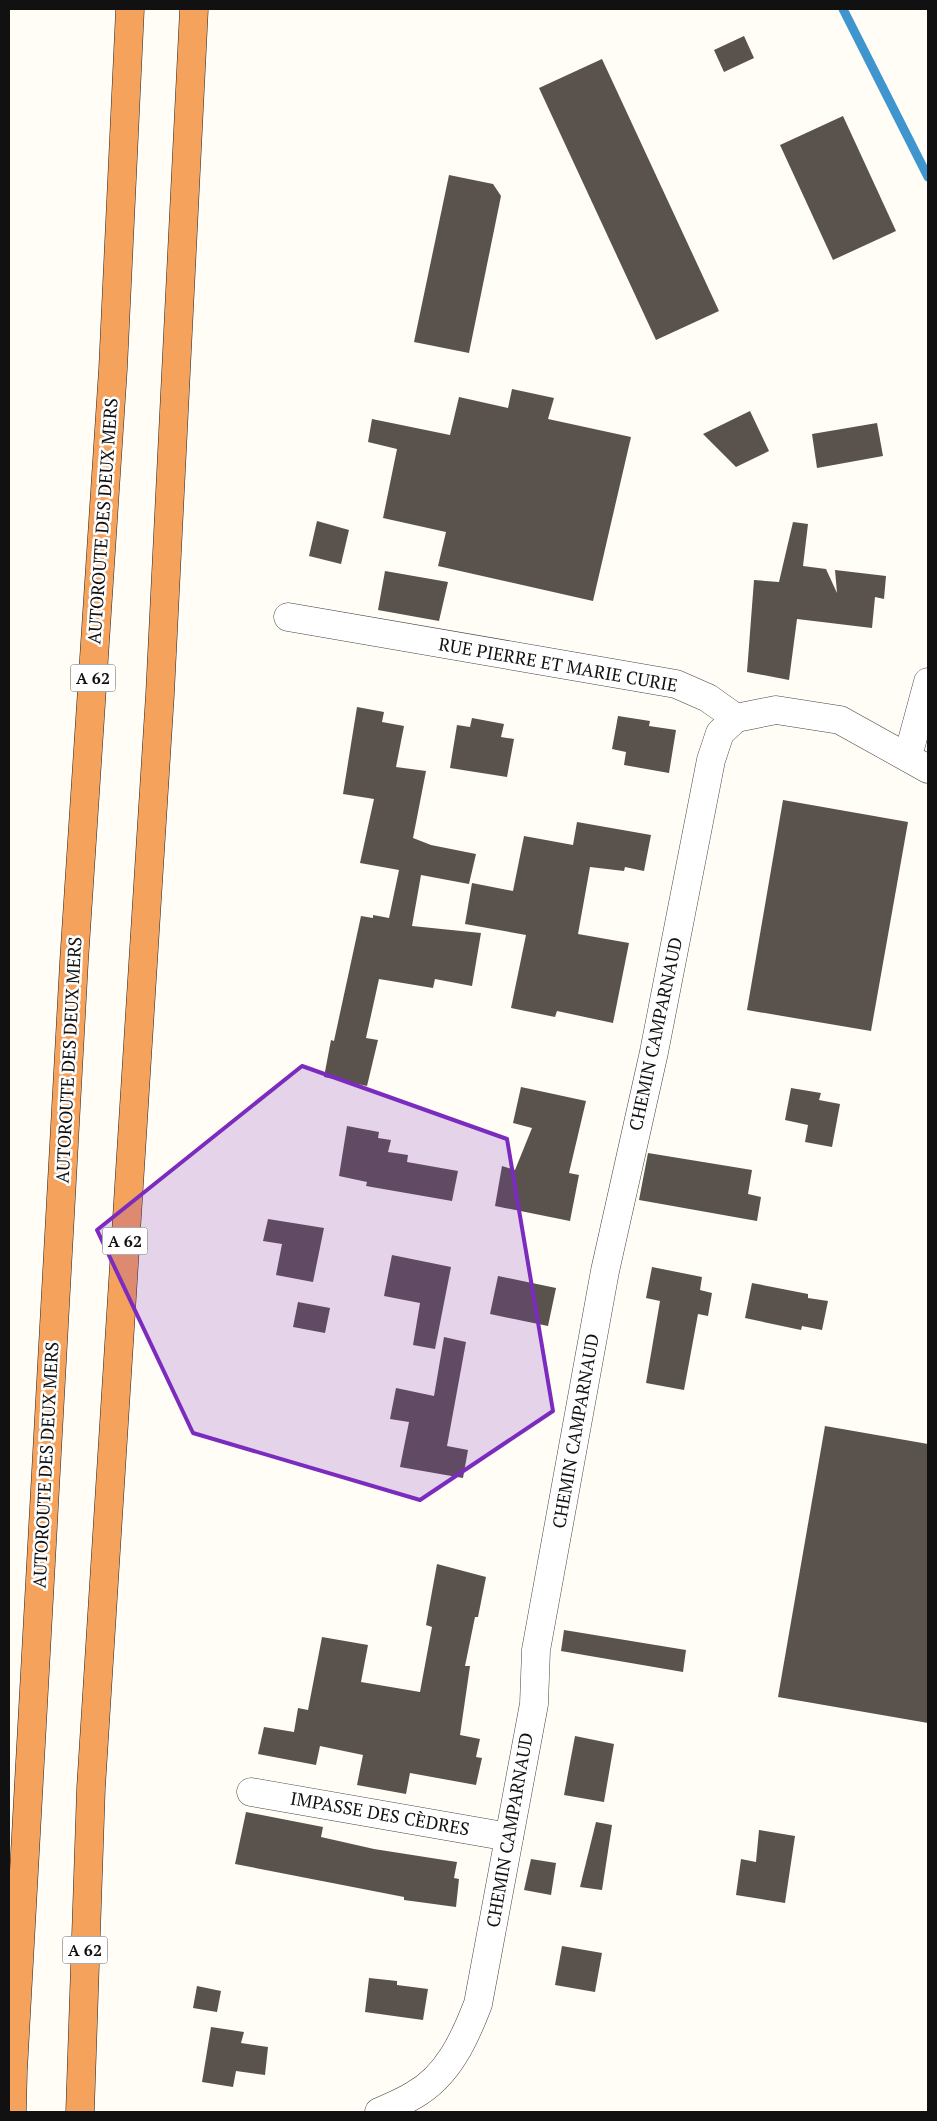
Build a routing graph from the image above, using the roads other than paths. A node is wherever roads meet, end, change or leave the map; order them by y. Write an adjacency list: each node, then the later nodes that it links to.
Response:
1 (130, 9): 9 (highway, AUTOROUTE DES DEUX MERS / A 62)
2 (194, 9): 10 (highway, A 62)
3 (288, 617): 5 (street, RUE PIERRE ET MARIE CURIE)
4 (928, 682): 6 (street)
5 (736, 718): 6 (street); 8 (street, CHEMIN CAMPARNAUD)
6 (918, 762)
7 (251, 1792): 8 (street, IMPASSE DES CÈDRES)
8 (509, 1837): 11 (street, CHEMIN CAMPARNAUD)
9 (12, 2112)
10 (80, 2112)
11 (379, 2112)

